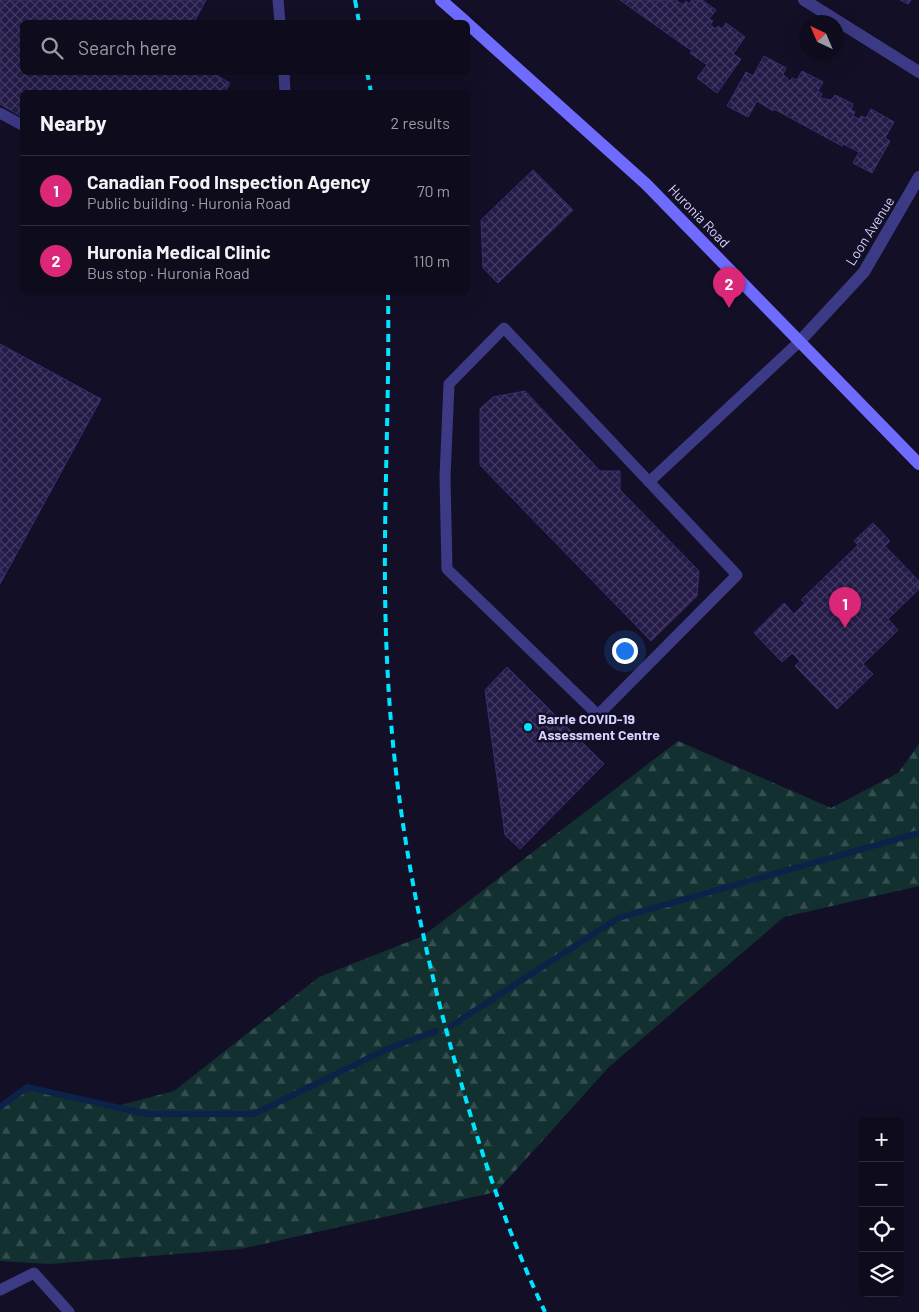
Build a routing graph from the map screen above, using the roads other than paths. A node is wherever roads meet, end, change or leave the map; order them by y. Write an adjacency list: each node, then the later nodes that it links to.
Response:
1 (278, 0): 4 (lane)
2 (441, 0): 5 (main road, Huronia Road)
3 (804, 0): 7 (street)
4 (280, 20)
5 (464, 20)
6 (470, 26): 13 (main road, Huronia Road)
7 (919, 72)
8 (284, 75): 9 (lane)
9 (285, 90)
10 (0, 112): 11 (lane)
11 (20, 124)
12 (919, 176): 13 (street, Loon Avenue)
13 (800, 341): 14 (main road, Huronia Road); 15 (lane)
14 (919, 464)
15 (649, 482): 15 (lane)
16 (0, 1290): 17 (lane)
17 (69, 1312)

